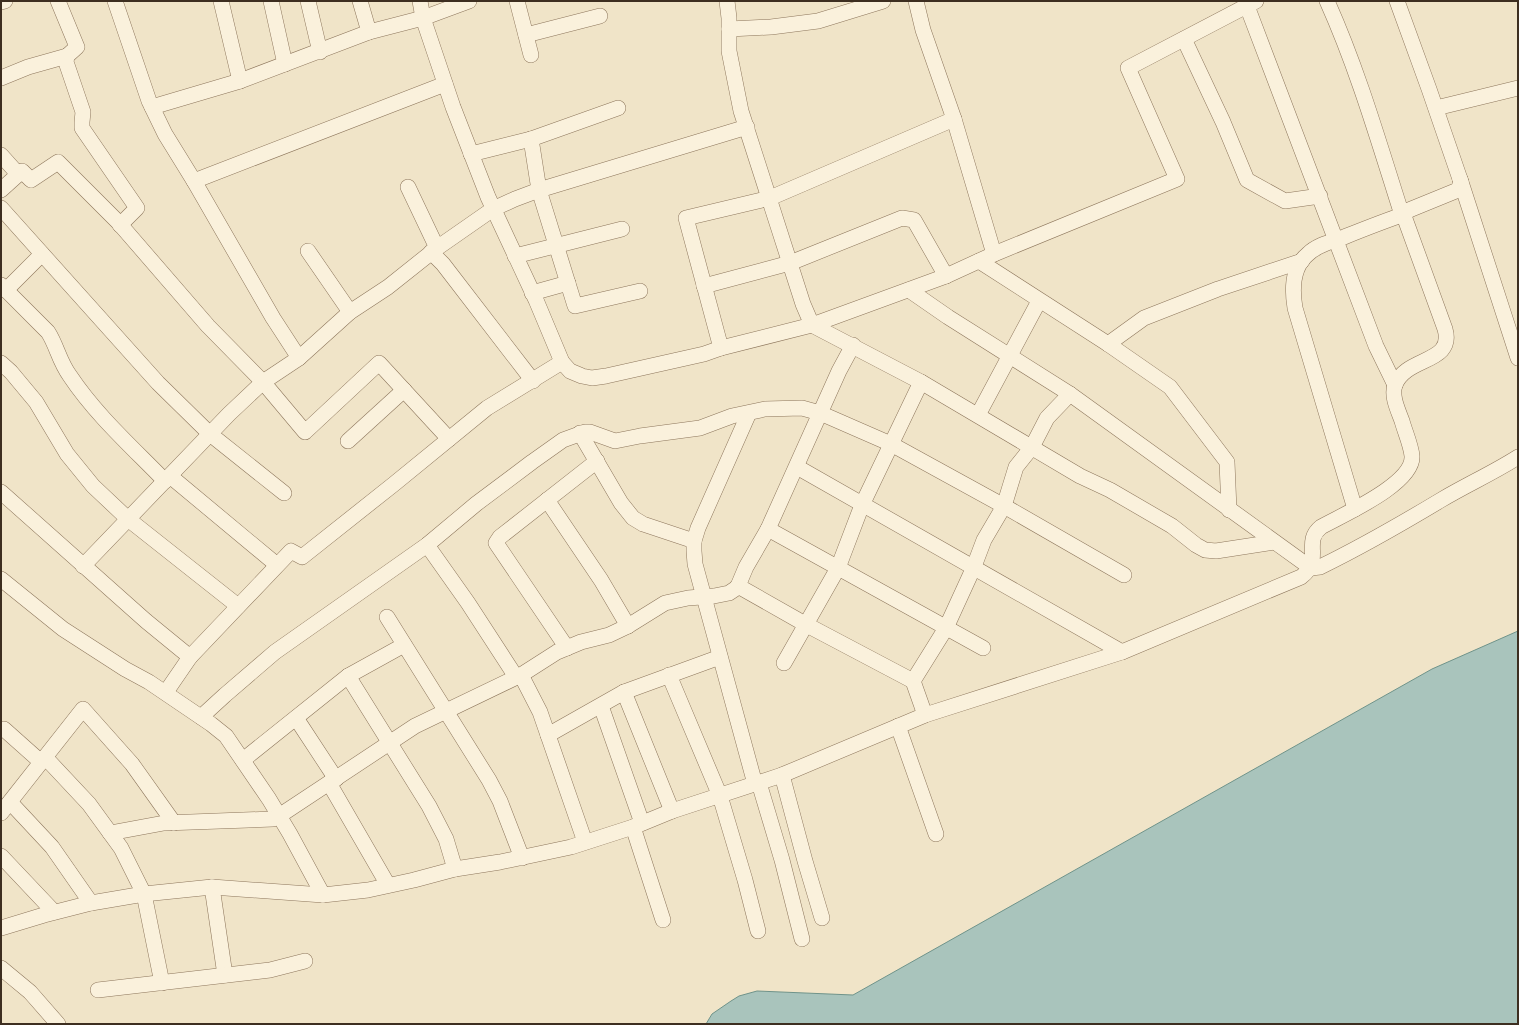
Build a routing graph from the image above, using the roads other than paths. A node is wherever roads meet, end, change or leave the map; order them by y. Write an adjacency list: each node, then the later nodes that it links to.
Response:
1 (5, 1): 16 (street)
2 (58, 1): 27 (street)
3 (115, 1): 33 (street)
4 (221, 1): 30 (street)
5 (271, 1): 28 (street)
6 (308, 1): 25 (street)
7 (360, 1): 22 (street)
8 (420, 1): 20 (street)
9 (469, 1): 18 (street)
10 (517, 1): 23 (street)
11 (727, 1): 21 (street)
12 (883, 1): 21 (street)
13 (916, 1): 36 (street)
14 (1327, 1): 51 (street)
15 (1397, 1): 35 (street)
16 (1, 2)
17 (1252, 3): 24 (street); 47 (street)
18 (450, 4): 20 (street)
19 (600, 16): 23 (street)
20 (423, 18): 22 (street); 31 (street)
21 (729, 29): 37 (street)
22 (370, 32): 25 (street)
23 (526, 35): 26 (street)
24 (1184, 39): 47 (street); 59 (street)
25 (320, 52): 28 (street)
26 (530, 55)
27 (66, 56): 29 (street); 52 (street)
28 (285, 64): 30 (street)
29 (1, 78)
30 (240, 81): 33 (street)
31 (445, 84): 39 (street); 43 (street)
32 (1518, 88): 35 (street)
33 (152, 106): 43 (street)
34 (618, 108): 38 (street)
35 (1436, 108): 42 (street)
36 (954, 118): 48 (street); 59 (street)
37 (747, 127): 46 (street); 48 (street)
38 (531, 139): 39 (street); 46 (street)
39 (471, 154): 50 (street)
40 (1, 155): 41 (street)
41 (18, 174): 45 (street); 52 (street)
42 (1460, 179): 51 (street); 79 (street)
43 (194, 181): 78 (street)
44 (408, 187): 57 (street)
45 (1, 190)
46 (538, 190): 50 (street); 55 (street)
47 (1320, 196): 54 (street)
48 (770, 198): 63 (street); 66 (street)
49 (1, 208): 58 (street)
50 (493, 209): 57 (street); 60 (street)
51 (1403, 214): 54 (street); 85 (street)
52 (120, 225): 83 (street)
53 (622, 230): 55 (street)
54 (1337, 240): 62 (street); 85 (street)
55 (557, 246): 60 (street); 65 (street)
56 (308, 250): 72 (street)
57 (434, 250): 72 (street); 82 (street)
58 (42, 254): 67 (street); 92 (street)
59 (994, 254): 61 (street)
60 (515, 256): 70 (street)
61 (979, 261): 64 (street); 71 (street)
62 (1302, 261): 74 (street); 106 (street)
63 (790, 263): 64 (street); 66 (street); 73 (street)
64 (946, 276): 68 (street)
65 (568, 283): 69 (street); 70 (street)
66 (704, 286): 76 (street)
67 (4, 288): 100 (street)
68 (909, 290): 73 (street); 77 (street)
69 (640, 291)
70 (532, 293): 80 (street)
71 (1039, 301): 74 (street); 77 (street)
72 (350, 312): 78 (street)
73 (812, 325): 75 (street); 76 (street)
74 (1108, 344): 107 (street)
75 (853, 345): 84 (street); 89 (street)
76 (721, 348): 80 (street)
77 (1010, 356): 87 (street); 90 (street)
78 (299, 358): 83 (street)
79 (1518, 358)
80 (562, 362): 82 (street)
81 (2, 366): 108 (street)
82 (533, 380): 93 (street)
83 (263, 382): 86 (street); 92 (street)
84 (921, 382): 90 (street); 95 (street)
85 (1395, 385): 106 (street)
86 (404, 390): 93 (street); 94 (street)
87 (1070, 394): 96 (street); 107 (street)
88 (749, 412): 89 (street); 91 (street); 110 (street)
89 (820, 413): 95 (street); 99 (street)
90 (978, 415): 96 (street)
91 (580, 433): 98 (street); 112 (street)
92 (210, 434): 100 (street); 102 (street)
93 (449, 439): 113 (street)
94 (348, 441)
95 (891, 444): 104 (street); 105 (street)
96 (1032, 447): 105 (street); 111 (street)
97 (1518, 457): 116 (street)
98 (597, 461): 103 (street); 110 (street)
99 (797, 467): 104 (street); 109 (street)
100 (167, 478): 108 (street); 113 (street)
101 (1, 492): 114 (street)
102 (284, 493)
103 (547, 500): 125 (street); 128 (street)
104 (862, 505): 115 (street); 117 (street)
105 (1004, 506): 117 (street); 118 (street)
106 (1355, 509): 116 (street)
107 (1229, 510): 111 (street)
108 (128, 519): 114 (street); 122 (street)
109 (768, 529): 115 (street); 120 (street)
110 (694, 541): 121 (street)
111 (1274, 542): 116 (street)
112 (427, 545): 136 (street); 143 (street)
113 (277, 565): 122 (street)
114 (83, 566): 131 (street)
115 (838, 568): 124 (street); 126 (street)
116 (1311, 568): 130 (street)
117 (973, 569): 126 (street); 130 (street)
118 (1124, 575)
119 (1, 580): 138 (street)
120 (738, 586): 121 (street); 124 (street)
121 (703, 597): 125 (street); 132 (street)
122 (238, 606): 131 (street)
123 (387, 617): 127 (street)
124 (805, 624): 133 (street); 137 (street)
125 (628, 626): 128 (street)
126 (946, 628): 129 (street); 137 (street)
127 (404, 645): 135 (street); 141 (street)
128 (568, 648): 136 (street)
129 (983, 648)
130 (1122, 652): 142 (street)
131 (190, 657): 138 (street)
132 (720, 657): 134 (street); 153 (street)
133 (784, 663)
134 (670, 675): 139 (street); 154 (street)
135 (348, 676): 144 (street); 148 (street)
136 (519, 676): 141 (street); 147 (street)
137 (913, 681): 142 (street)
138 (166, 692): 143 (street)
139 (624, 692): 140 (street); 156 (street)
140 (601, 706): 147 (street); 159 (street)
141 (446, 712): 148 (street); 164 (street)
142 (925, 715): 145 (street)
143 (201, 717): 150 (street)
144 (296, 718): 150 (street); 152 (street)
145 (898, 726): 151 (street); 161 (street)
146 (4, 729): 149 (street)
147 (548, 735): 162 (street)
148 (390, 743): 152 (street); 165 (street)
149 (43, 760): 155 (street); 158 (street); 160 (street)
150 (243, 760): 157 (street)
151 (782, 775): 153 (street); 172 (street)
152 (333, 781): 157 (street); 166 (street)
153 (757, 783): 154 (street); 176 (street)
154 (720, 796): 156 (street); 175 (street)
155 (4, 810): 170 (street)
156 (672, 811): 159 (street)
157 (280, 816): 158 (street); 169 (street)
158 (174, 823): 160 (street)
159 (637, 825): 162 (street); 173 (street)
160 (110, 833): 168 (street)
161 (936, 834)
162 (586, 842): 164 (street)
163 (1, 856): 171 (street)
164 (522, 858): 165 (street)
165 (456, 869): 166 (street)
166 (388, 886): 169 (street)
167 (212, 887): 168 (street); 169 (street); 179 (street)
168 (144, 894): 170 (street); 180 (street)
169 (324, 895)
170 (91, 903): 171 (street)
171 (54, 912): 174 (street)
172 (822, 918)
173 (663, 920)
174 (1, 928)
175 (758, 931)
176 (802, 939)
177 (305, 961): 179 (street)
178 (1, 968): 182 (street)
179 (225, 975): 180 (street)
180 (162, 982): 181 (street)
181 (98, 990)
182 (58, 1024)

